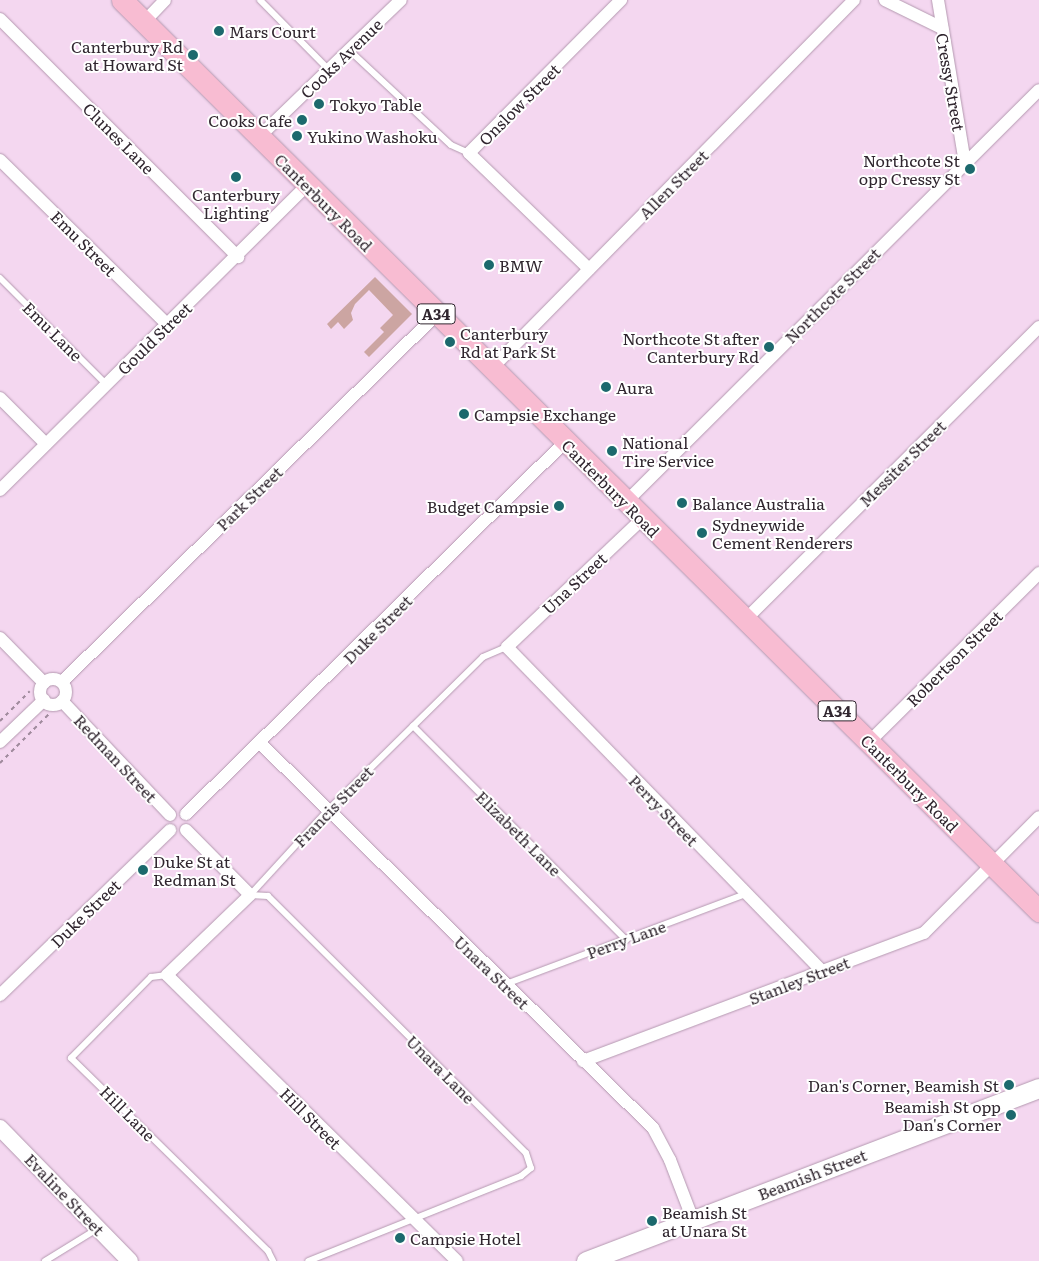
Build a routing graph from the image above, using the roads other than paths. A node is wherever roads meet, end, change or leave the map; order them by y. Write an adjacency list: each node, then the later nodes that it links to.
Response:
1 (122, 0): 10 (highway, Canterbury Road / A34)
2 (166, 0): 10 (street)
3 (260, 0): 13 (lane)
4 (401, 0): 12 (street, Cooks Avenue)
5 (621, 0): 16 (street, Onslow Street)
6 (854, 0): 21 (street, Allen Street)
7 (885, 0): 11 (street)
8 (938, 0): 11 (street, Cressy Street)
9 (0, 19): 20 (street, Clunes Lane)
10 (144, 22): 15 (highway, Canterbury Road / A34)
11 (942, 28): 18 (street, Cressy Street)
12 (349, 50): 13 (street, Cooks Avenue); 16 (lane)
13 (328, 69): 15 (street, Cooks Avenue)
14 (1039, 90): 18 (street, Northcote Street)
15 (260, 137): 19 (highway, Canterbury Road / A34)
16 (470, 153): 21 (street, Onslow Street)
17 (0, 160): 24 (street, Emu Street)
18 (965, 163): 32 (street, Northcote Street)
19 (307, 185): 20 (street, Gould Street); 23 (highway, Canterbury Road / A34)
20 (238, 257): 24 (street, Gould Street)
21 (589, 269): 26 (street, Allen Street)
22 (0, 278): 27 (lane, Emu Lane)
23 (437, 314): 26 (highway, Canterbury Road / A34); 38 (street, Park Street)
24 (168, 325): 27 (street, Gould Street)
25 (1039, 327): 35 (street, Messiter Street)
26 (492, 368): 29 (highway, Canterbury Road / A34)
27 (107, 385): 30 (street, Gould Street)
28 (0, 398): 30 (street)
29 (565, 442): 32 (highway, Canterbury Road / A34); 45 (street, Duke Street)
30 (46, 444): 31 (street, Gould Street)
31 (0, 490)
32 (626, 502): 33 (highway, Canterbury Road / A34)
33 (642, 518): 35 (highway, Canterbury Road / A34); 37 (street, Una Street)
34 (1039, 574): 44 (street, Robertson Street)
35 (745, 620): 44 (highway, Canterbury Road / A34)
36 (0, 638): 39 (street)
37 (507, 647): 42 (lane, Francis Street); 53 (street, Perry Street)
38 (62, 682): 39 (street); 41 (street)
39 (44, 683): 40 (street)
40 (44, 700): 41 (street); 43 (street)
41 (62, 701): 48 (street, Redman Street)
42 (413, 726): 46 (lane, Francis Street); 56 (lane, Elizabeth Lane)
43 (0, 742)
44 (869, 742): 52 (highway, Canterbury Road / A34)
45 (261, 744): 46 (street, Unara Street); 47 (street, Duke Street)
46 (327, 810): 54 (lane, Francis Street); 59 (street, Unara Street)
47 (186, 814): 48 (street); 51 (street)
48 (170, 815): 50 (street)
49 (1039, 817): 52 (street, Stanley Street)
50 (170, 830): 51 (street); 60 (street, Duke Street)
51 (186, 830): 54 (street)
52 (992, 864): 55 (highway, Canterbury Road / A34); 57 (street, Stanley Street)
53 (746, 894): 56 (lane, Perry Lane); 57 (street, Perry Street)
54 (250, 895): 58 (street, Francis Street); 64 (lane, Unara Lane)
55 (1039, 911)
56 (626, 940): 59 (lane, Perry Lane)
57 (823, 972): 61 (street, Stanley Street)
58 (167, 975): 64 (street, Hill Street); 69 (lane, Hill Lane)
59 (506, 984): 61 (street, Unara Street)
60 (0, 995)
61 (583, 1061): 65 (street, Unara Street)
62 (1039, 1088): 65 (main road, Beamish Street)
63 (0, 1128): 66 (street, Evaline Street)
64 (415, 1220): 70 (lane); 71 (street, Hill Street)
65 (693, 1220): 72 (main road, Beamish Street)
66 (98, 1228): 67 (lane); 68 (street, Evaline Street)
67 (45, 1261)
68 (130, 1261)
69 (273, 1261)
70 (308, 1261)
71 (457, 1261)
72 (586, 1261)

